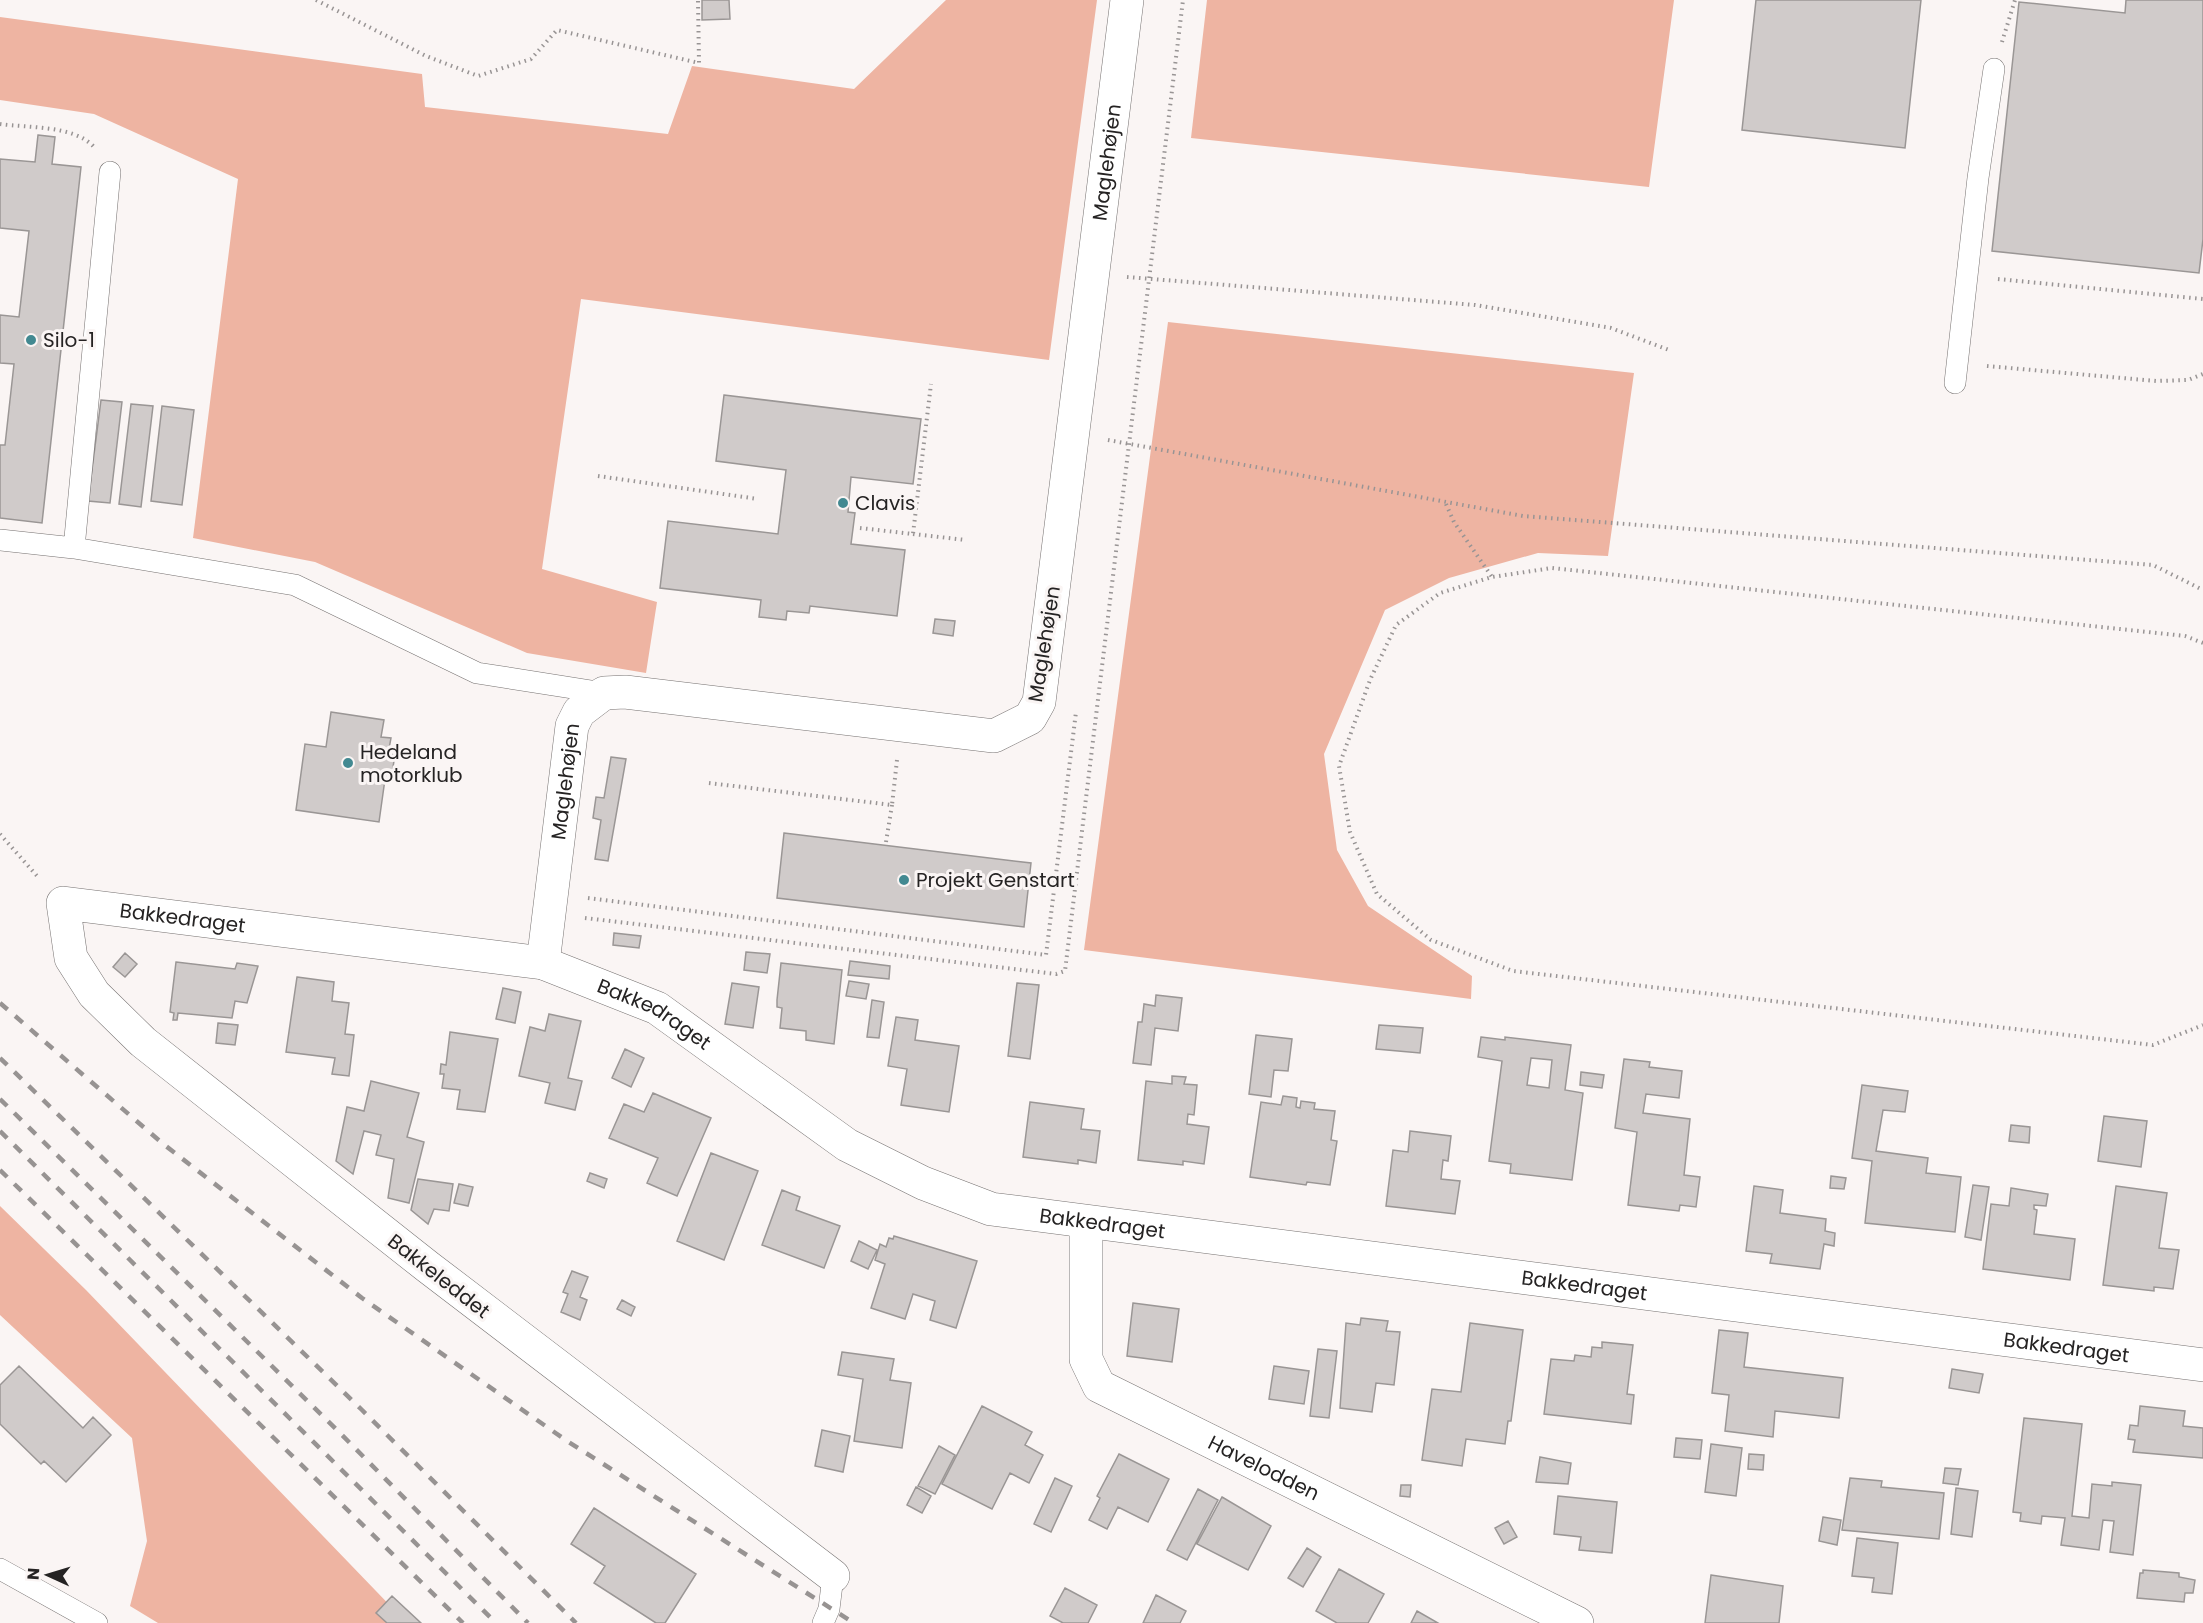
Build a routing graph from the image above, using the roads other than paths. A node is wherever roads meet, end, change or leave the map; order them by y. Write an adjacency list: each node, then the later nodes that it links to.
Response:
1 (1127, 0): 7 (street, Maglehøjen)
2 (1994, 69): 4 (lane)
3 (110, 172): 6 (lane)
4 (1956, 373)
5 (0, 540): 6 (lane)
6 (74, 548): 7 (lane)
7 (604, 693): 9 (street, Maglehøjen)
8 (63, 903): 9 (street, Bakkedraget); 13 (street, Bakkeleddet)
9 (543, 963): 10 (street, Bakkedraget)
10 (1086, 1223): 11 (street, Bakkedraget); 16 (street, Havelodden)
11 (2203, 1365)
12 (0, 1569): 14 (lane)
13 (833, 1576): 15 (lane, Bakkeleddet)
14 (97, 1623)
15 (823, 1623)
16 (1577, 1623)

